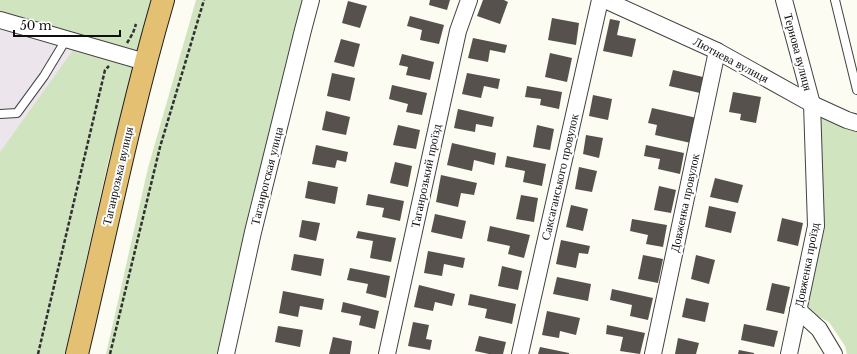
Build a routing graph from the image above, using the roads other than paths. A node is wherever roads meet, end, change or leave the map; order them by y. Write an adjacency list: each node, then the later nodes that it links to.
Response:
1 (163, 0): 11 (highway, Таганрозька вулиця)
2 (311, 0): 18 (street, Таганрогская улица)
3 (470, 0): 19 (street, Таганрозький проїзд)
4 (600, 0): 20 (street, Саксаганського провулок)
5 (605, 0): 10 (street, Лютнева вулиця)
6 (784, 0): 13 (street, Тернова вулиця)
7 (836, 0): 12 (lane)
8 (0, 20): 9 (street)
9 (67, 38): 11 (street); 14 (lane)
10 (717, 51): 13 (street, Лютнева вулиця); 21 (street, Довженка провулок)
11 (145, 62): 17 (highway, Таганрозька вулиця)
12 (857, 90)
13 (812, 104): 15 (street, Лютнева вулиця); 16 (street, Довженка проїзд)
14 (0, 114)
15 (857, 123)
16 (798, 310): 22 (street, Довженка проїзд); 23 (street)
17 (77, 354)
18 (226, 354)
19 (387, 354)
20 (520, 354)
21 (653, 354)
22 (788, 354)
23 (834, 354)

